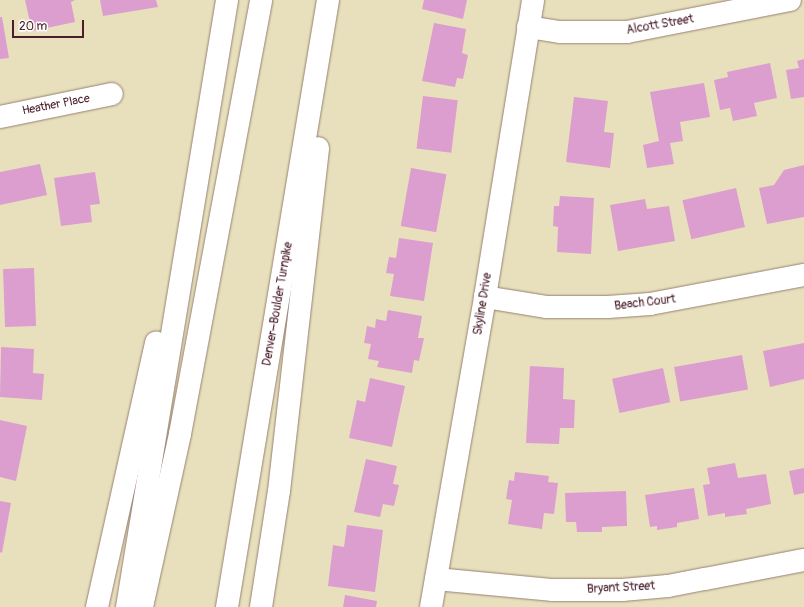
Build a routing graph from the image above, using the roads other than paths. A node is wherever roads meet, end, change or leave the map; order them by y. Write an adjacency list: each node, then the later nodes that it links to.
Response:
1 (227, 0): 8 (main road)
2 (261, 0): 17 (main road)
3 (328, 0): 18 (main road, Denver–Boulder Turnpike)
4 (336, 0): 19 (main road)
5 (533, 0): 7 (main road, Skyline Drive)
6 (790, 0): 7 (main road, Alcott Street)
7 (528, 27): 12 (main road, Skyline Drive)
8 (213, 86): 15 (main road); 16 (main road)
9 (112, 94): 10 (main road, Heather Place)
10 (0, 117)
11 (804, 275): 12 (main road, Beach Court)
12 (485, 297): 14 (main road, Skyline Drive)
13 (804, 560): 14 (main road, Bryant Street)
14 (436, 579): 20 (main road, Skyline Drive)
15 (97, 607)
16 (127, 607)
17 (142, 607)
18 (227, 607)
19 (261, 607)
20 (431, 607)

